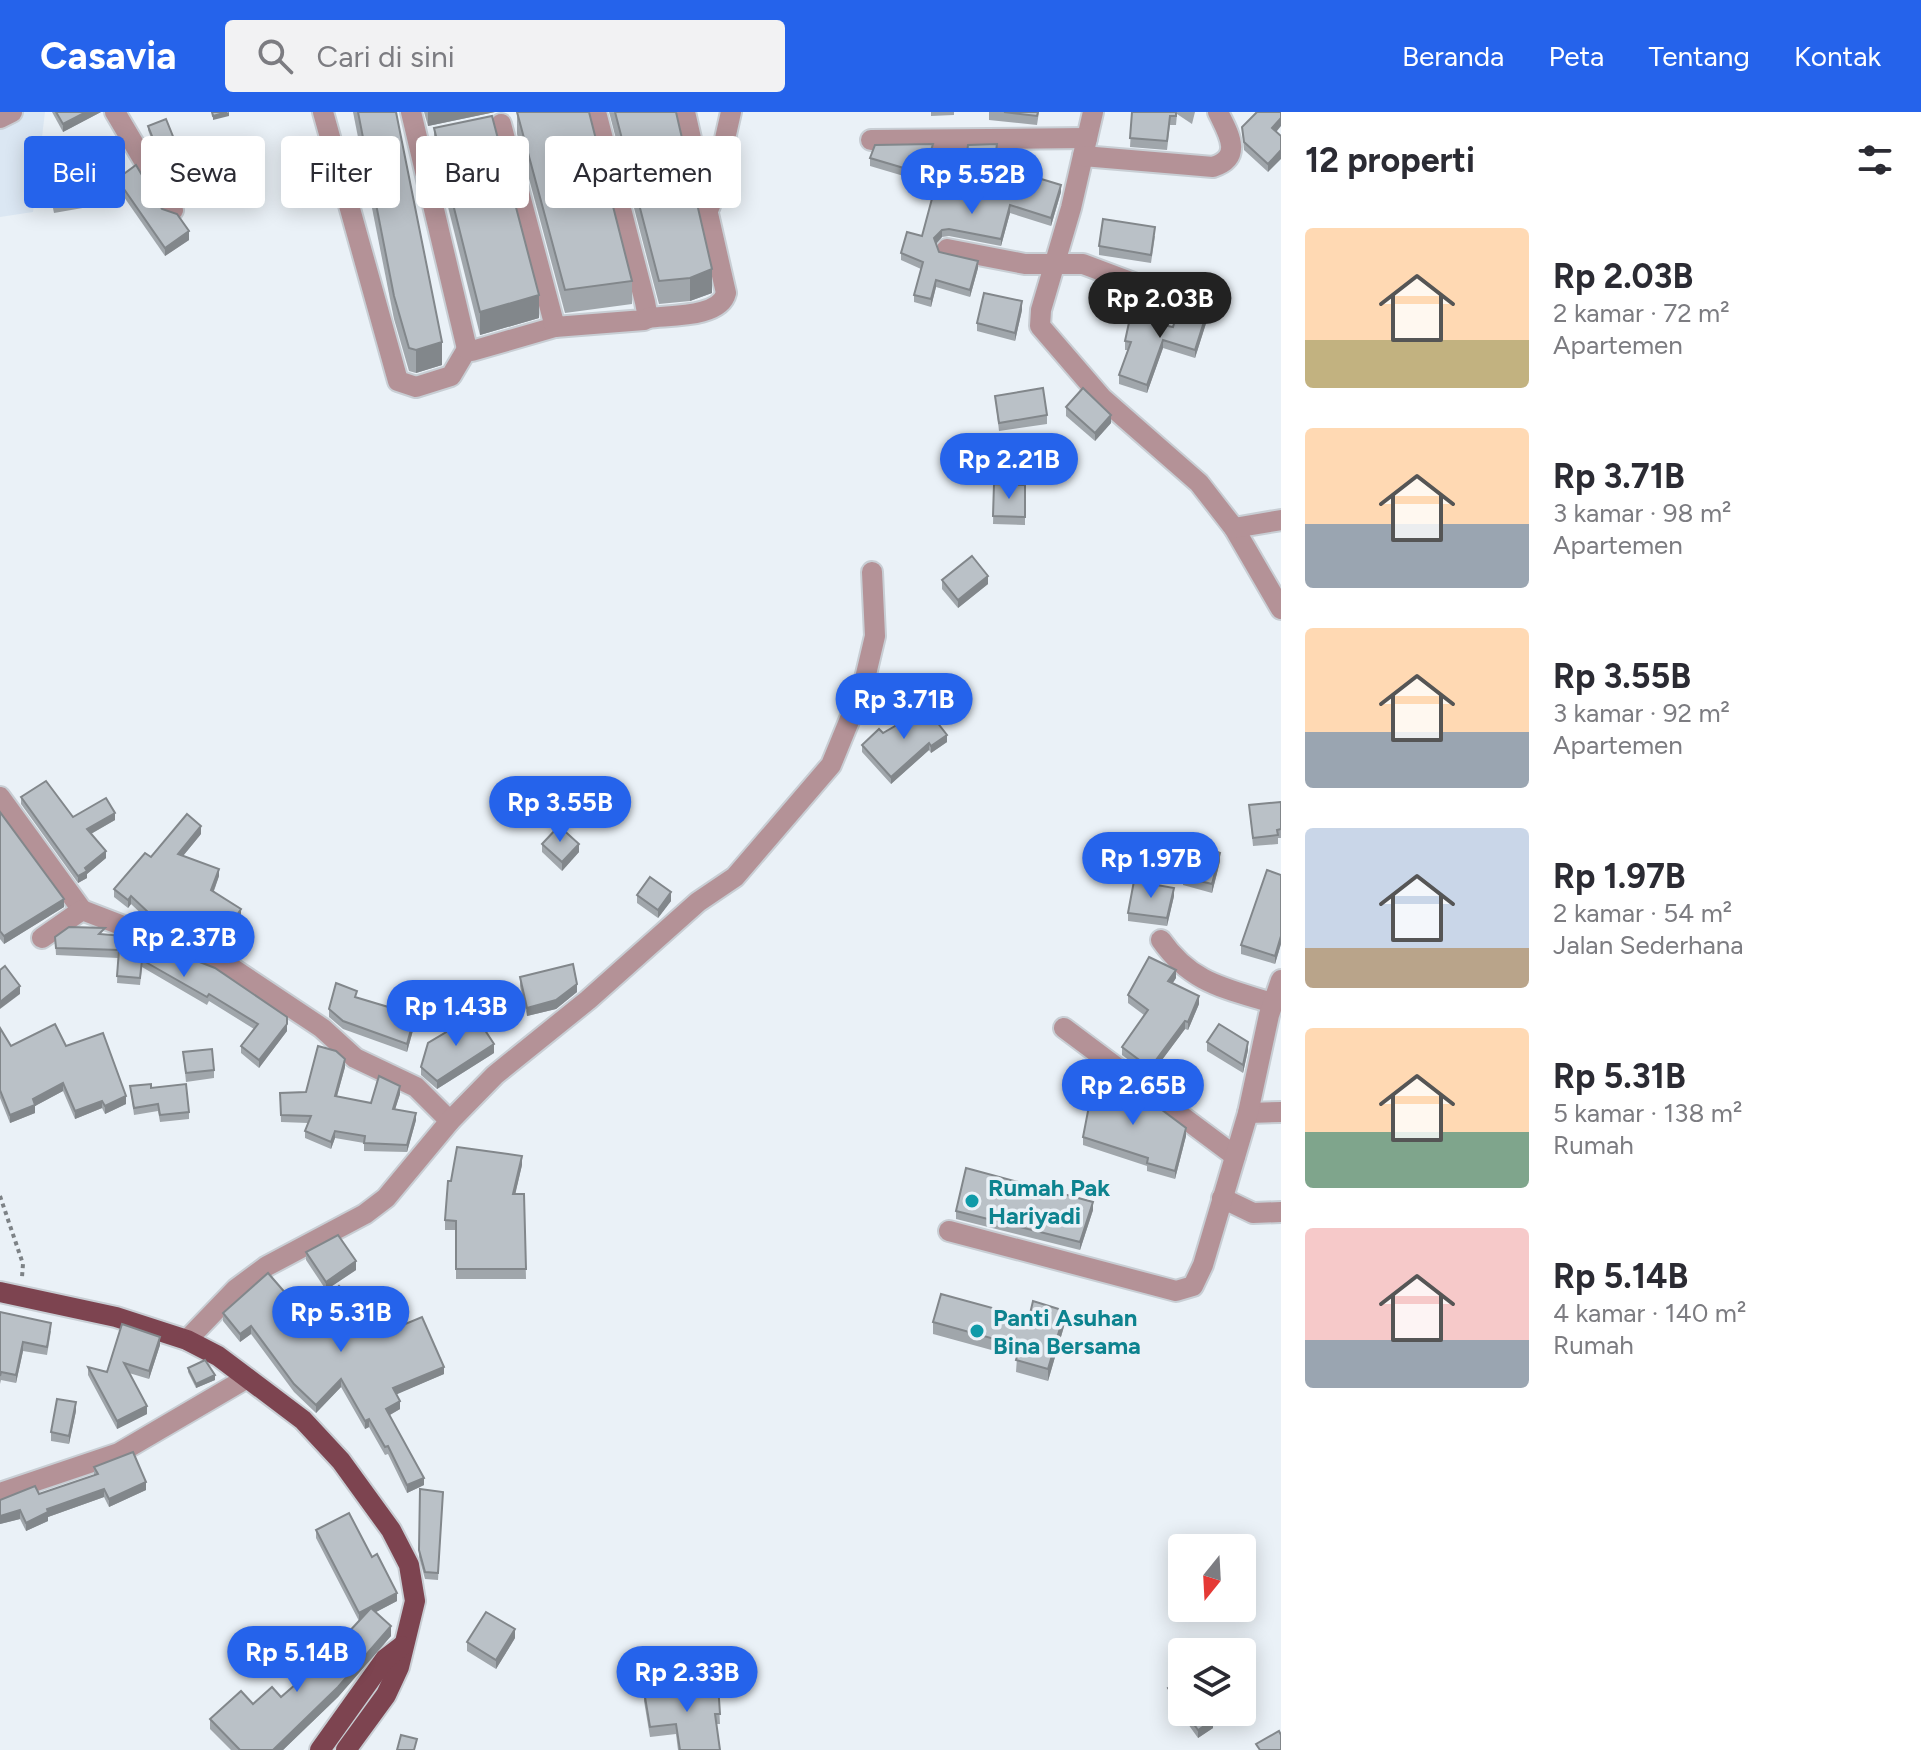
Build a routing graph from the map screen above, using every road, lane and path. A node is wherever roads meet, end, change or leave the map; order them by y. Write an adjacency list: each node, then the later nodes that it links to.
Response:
1 (12, 112): 10 (street)
2 (115, 112): 14 (street)
3 (323, 112): 21 (street)
4 (411, 112): 21 (street)
5 (596, 112): 19 (street)
6 (685, 112): 15 (street)
7 (731, 112): 15 (street)
8 (1093, 112): 13 (street)
9 (1218, 112): 13 (street)
10 (0, 118)
11 (474, 130): 20 (street)
12 (871, 140): 13 (street)
13 (1085, 147): 17 (street)
14 (173, 210)
15 (709, 212): 19 (street)
16 (947, 249): 17 (street)
17 (1055, 263): 18 (street); 23 (street)
18 (1160, 293)
19 (648, 318): 20 (street)
20 (555, 327): 21 (street)
21 (467, 349)
22 (1281, 520): 23 (street)
23 (1234, 528): 25 (street)
24 (872, 572): 35 (street)
25 (1281, 609)
26 (0, 797): 27 (street)
27 (82, 910): 28 (street); 35 (street)
28 (42, 938)
29 (1161, 940): 31 (street)
30 (1281, 980): 31 (street)
31 (1274, 1011): 34 (street)
32 (1064, 1028): 36 (street)
33 (1281, 1112): 34 (street)
34 (1248, 1113): 36 (street)
35 (450, 1121): 42 (street)
36 (1235, 1156): 38 (street)
37 (0, 1196): 41 (path)
38 (1222, 1198): 39 (street); 40 (street)
39 (1281, 1212)
40 (949, 1231)
41 (10, 1294): 42 (main road)
42 (187, 1340): 43 (main road)
43 (247, 1378): 44 (street); 45 (main road)
44 (0, 1493)
45 (402, 1646): 46 (main road); 47 (main road)
46 (320, 1750)
47 (346, 1750)

